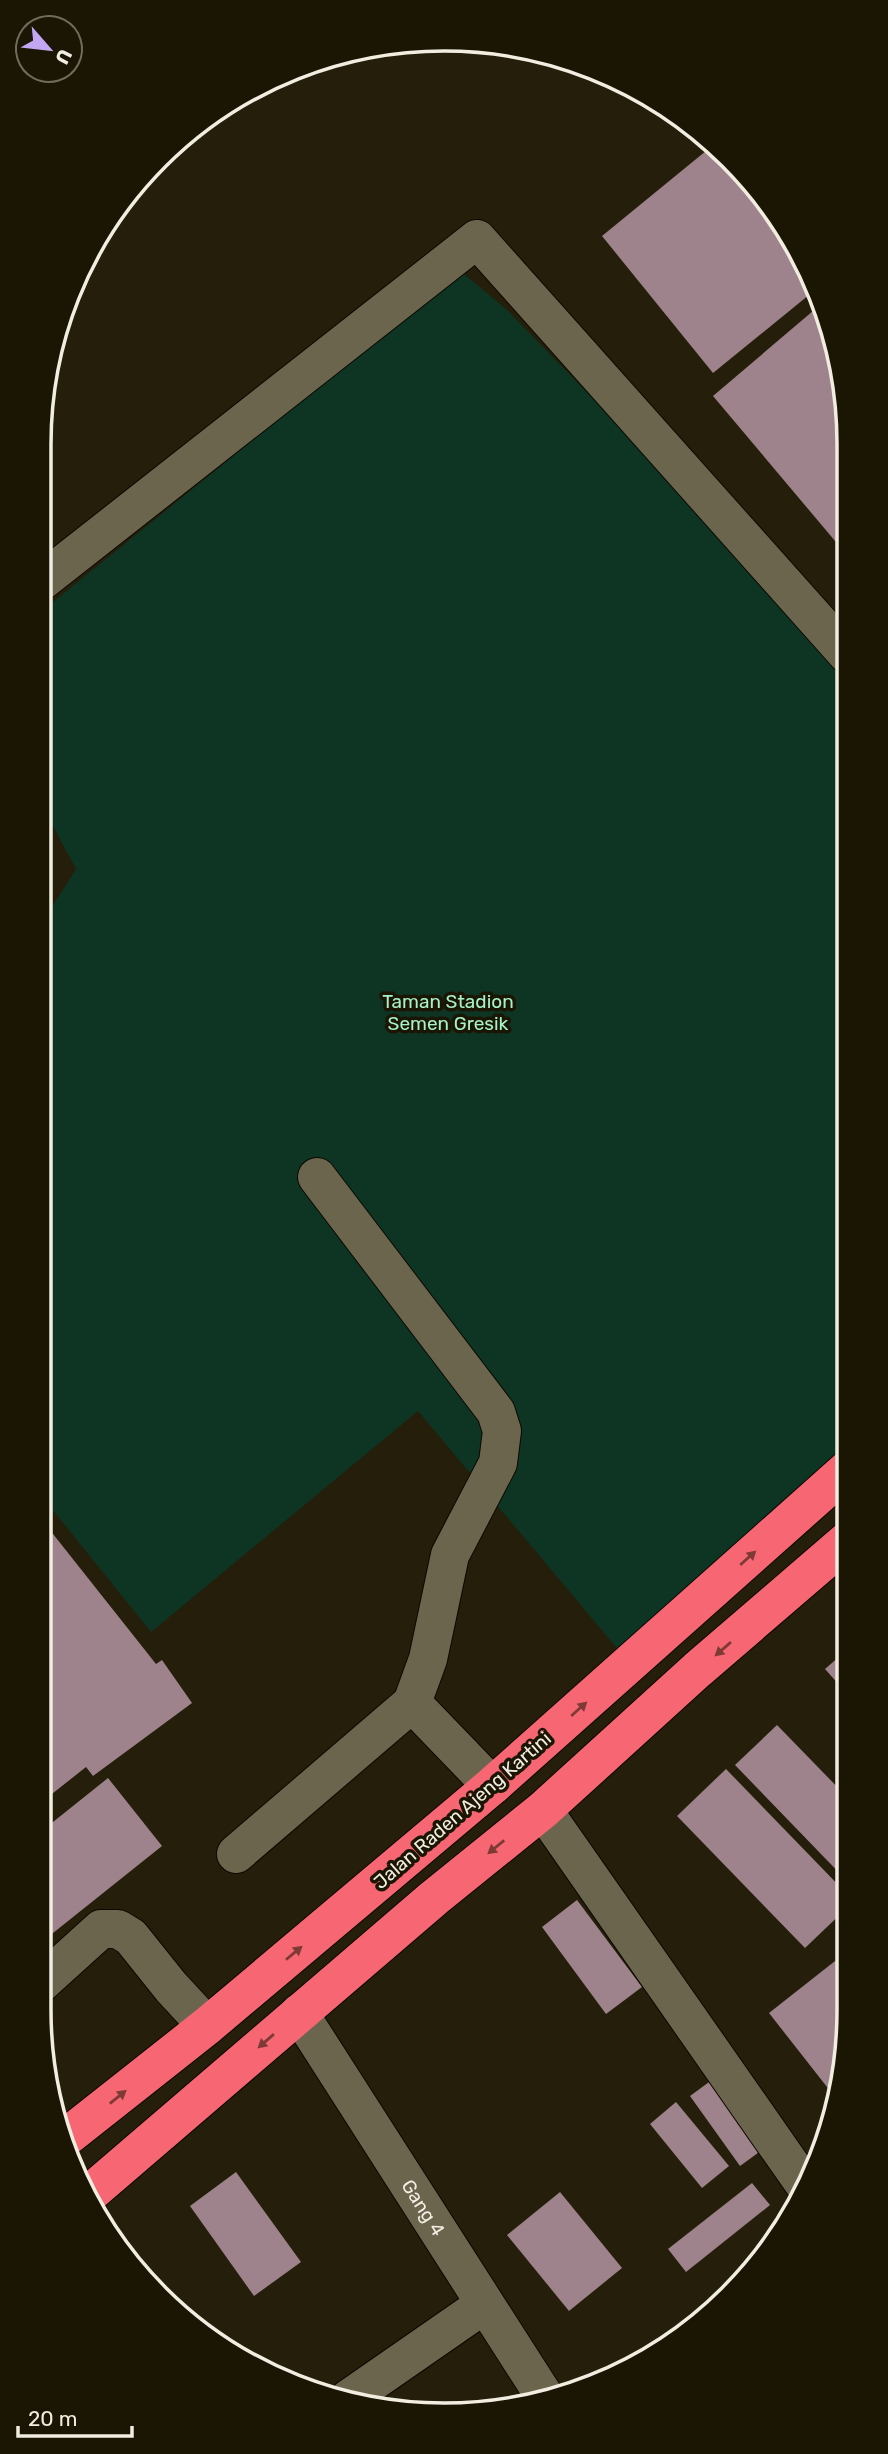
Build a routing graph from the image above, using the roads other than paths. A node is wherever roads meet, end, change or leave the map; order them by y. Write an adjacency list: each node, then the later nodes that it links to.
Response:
1 (51, 574): 2 (street)
2 (837, 644)
3 (317, 1177): 6 (street)
4 (837, 1479): 7 (highway, Jalan Raden Ajeng Kartini, one-way to 4)
5 (837, 1550): 8 (highway, one-way to 8)
6 (412, 1703): 7 (street); 9 (street)
7 (492, 1786): 12 (highway, Jalan Raden Ajeng Kartini, one-way to 7)
8 (542, 1810): 11 (highway, one-way to 11); 14 (street)
9 (236, 1854)
10 (51, 1974): 12 (street)
11 (299, 2013): 15 (highway, one-way to 15); 16 (street, Gang 4)
12 (207, 2026): 13 (highway, Jalan Raden Ajeng Kartini, one-way to 12)
13 (71, 2133)
14 (800, 2178)
15 (94, 2190)
16 (485, 2304): 17 (street, Gang 4); 18 (street)
17 (541, 2391)
18 (356, 2393)

